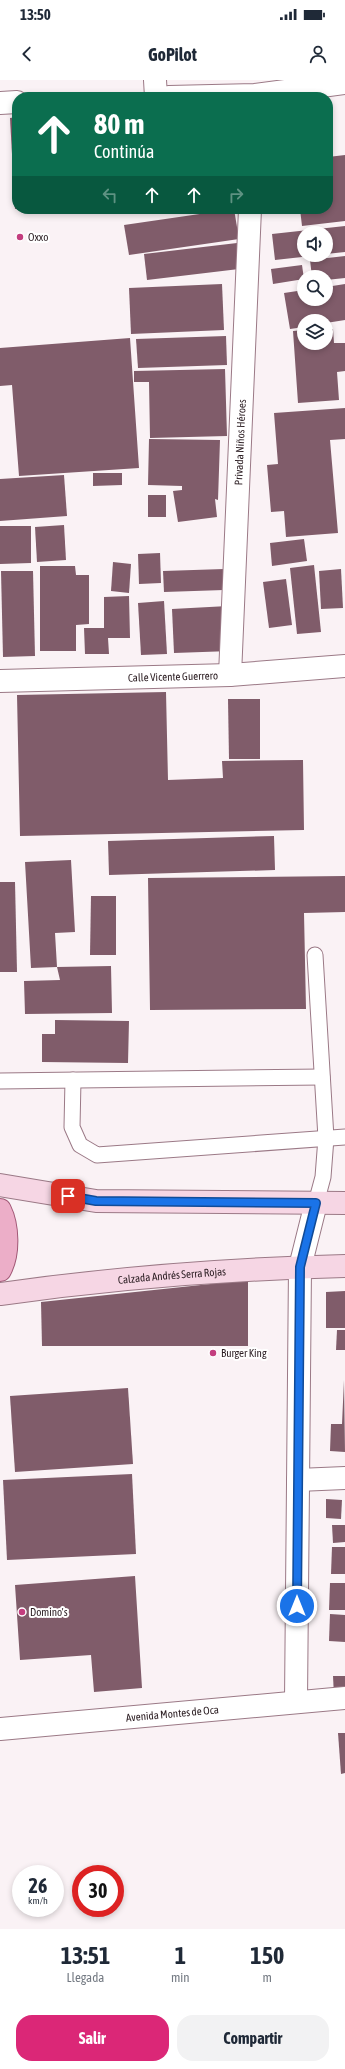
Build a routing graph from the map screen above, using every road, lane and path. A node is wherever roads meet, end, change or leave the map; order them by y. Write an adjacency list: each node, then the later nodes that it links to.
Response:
1 (155, 80): 3 (street)
2 (345, 83): 4 (street)
3 (156, 92)
4 (283, 92)
5 (12, 102): 6 (street)
6 (0, 103)
7 (250, 214): 9 (street, Privada Niños Héroes)
8 (345, 666): 9 (street, Calle Vicente Guerrero)
9 (230, 675): 10 (street, Calle Vicente Guerrero)
10 (0, 681)
11 (315, 955): 12 (lane)
12 (322, 1077): 13 (lane); 16 (lane)
13 (73, 1080): 14 (lane); 16 (lane)
14 (0, 1081)
15 (345, 1137): 16 (lane)
16 (326, 1138): 18 (lane)
17 (0, 1184): 18 (main road)
18 (316, 1203): 19 (main road); 22 (street)
19 (345, 1203)
20 (0, 1210): 23 (main road)
21 (345, 1266): 22 (main road, Calzada Andrés Serra Rojas)
22 (300, 1267): 24 (main road, Calzada Andrés Serra Rojas); 26 (street)
23 (0, 1270)
24 (0, 1294)
25 (345, 1478): 26 (street)
26 (298, 1480): 28 (street)
27 (345, 1698): 28 (street, Avenida Montes de Oca)
28 (296, 1701): 29 (street, Avenida Montes de Oca)
29 (0, 1729)

